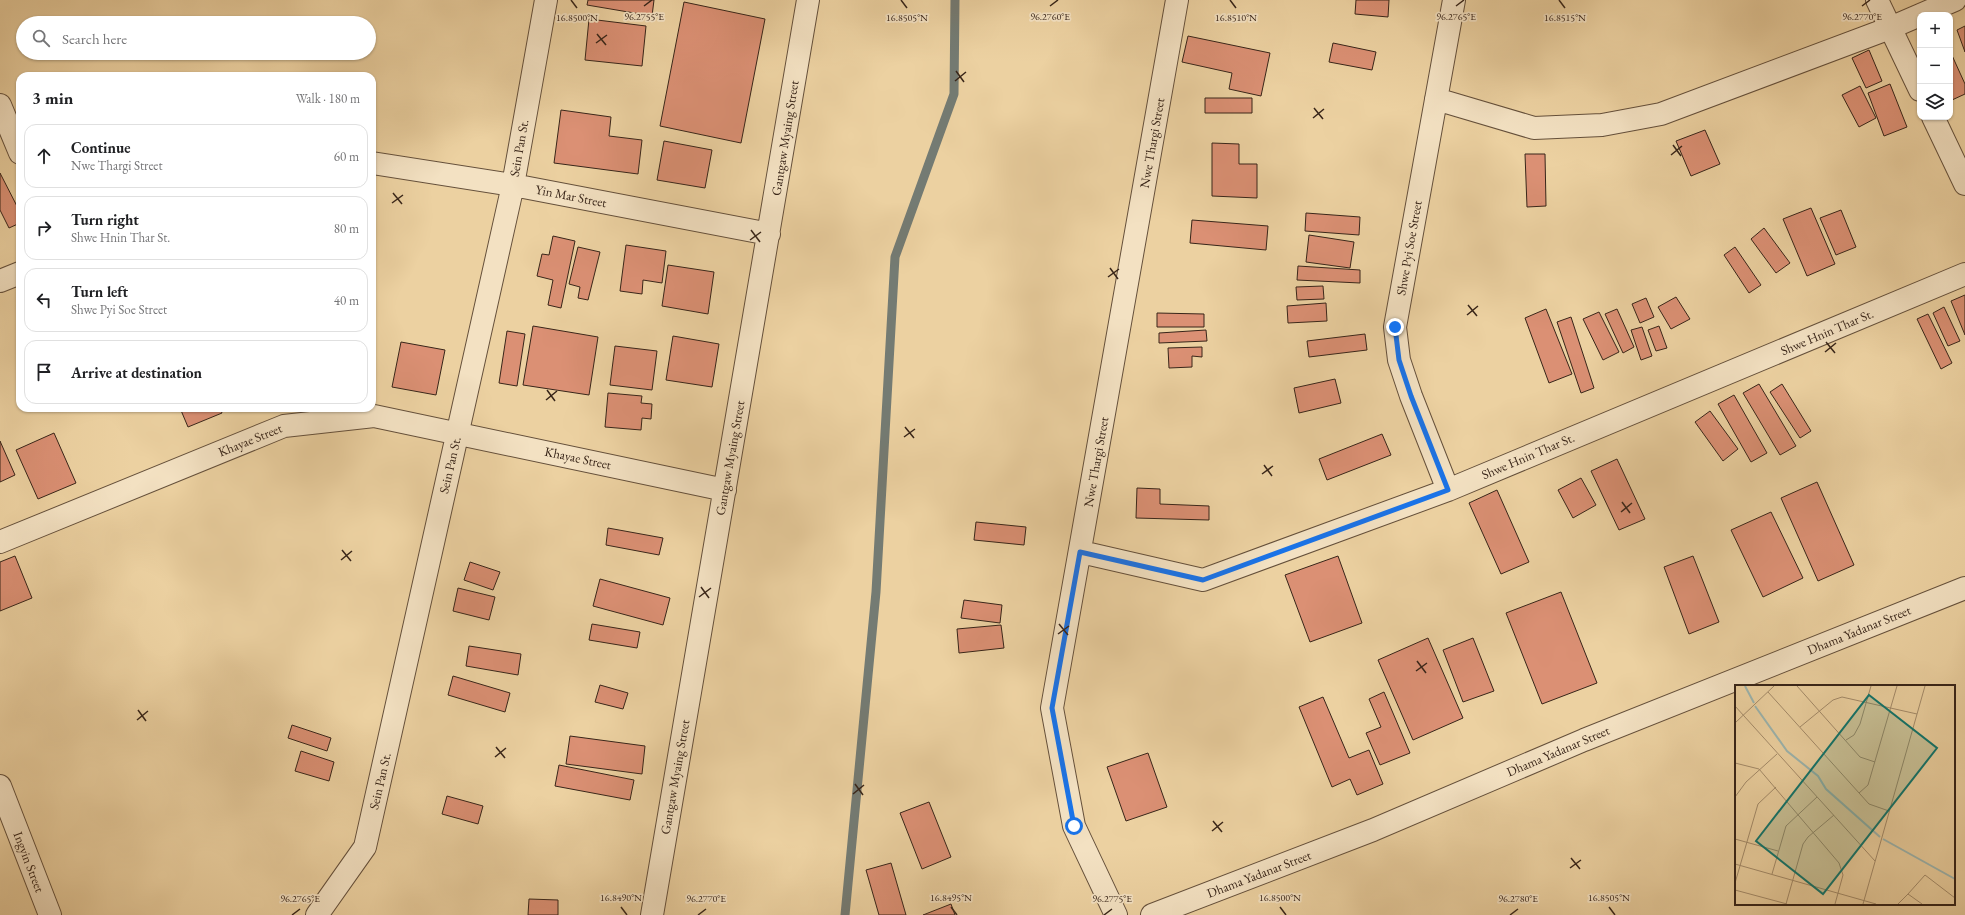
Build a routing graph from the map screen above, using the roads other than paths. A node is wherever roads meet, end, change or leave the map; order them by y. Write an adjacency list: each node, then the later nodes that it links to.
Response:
1 (546, 0): 15 (street, Sein Pan St.)
2 (808, 0): 16 (street, Gantgaw Myaing Street)
3 (1177, 0): 24 (street, Nwe Thargi Street)
4 (1454, 0): 9 (street, Shwe Pyi Soe Street)
5 (1877, 0): 7 (street)
6 (1955, 0): 7 (street)
7 (1890, 28): 8 (street); 9 (street)
8 (1917, 84)
9 (1436, 99): 22 (street, Shwe Pyi Soe Street)
10 (0, 105): 12 (street)
11 (1934, 120): 14 (street)
12 (16, 143)
13 (376, 164): 15 (street, Yin Mar Street)
14 (1965, 184)
15 (513, 186): 16 (street, Yin Mar Street); 20 (street, Sein Pan St.)
16 (769, 234): 21 (street, Gantgaw Myaing Street)
17 (1965, 274): 22 (street, Shwe Hnin Thar St.)
18 (16, 275): 19 (street)
19 (0, 281)
20 (458, 433): 21 (street, Khayae Street); 23 (street, Khayae Street); 28 (street, Sein Pan St.)
21 (725, 490): 29 (street, Gantgaw Myaing Street)
22 (1448, 490): 24 (street, Shwe Hnin Thar St.)
23 (0, 542)
24 (1080, 552): 30 (street, Nwe Thargi Street)
25 (1965, 588): 31 (street, Dhama Yadanar Street)
26 (0, 786): 27 (street, Ingyin Street)
27 (50, 915)
28 (317, 915)
29 (652, 915)
30 (1116, 915)
31 (1152, 915)

